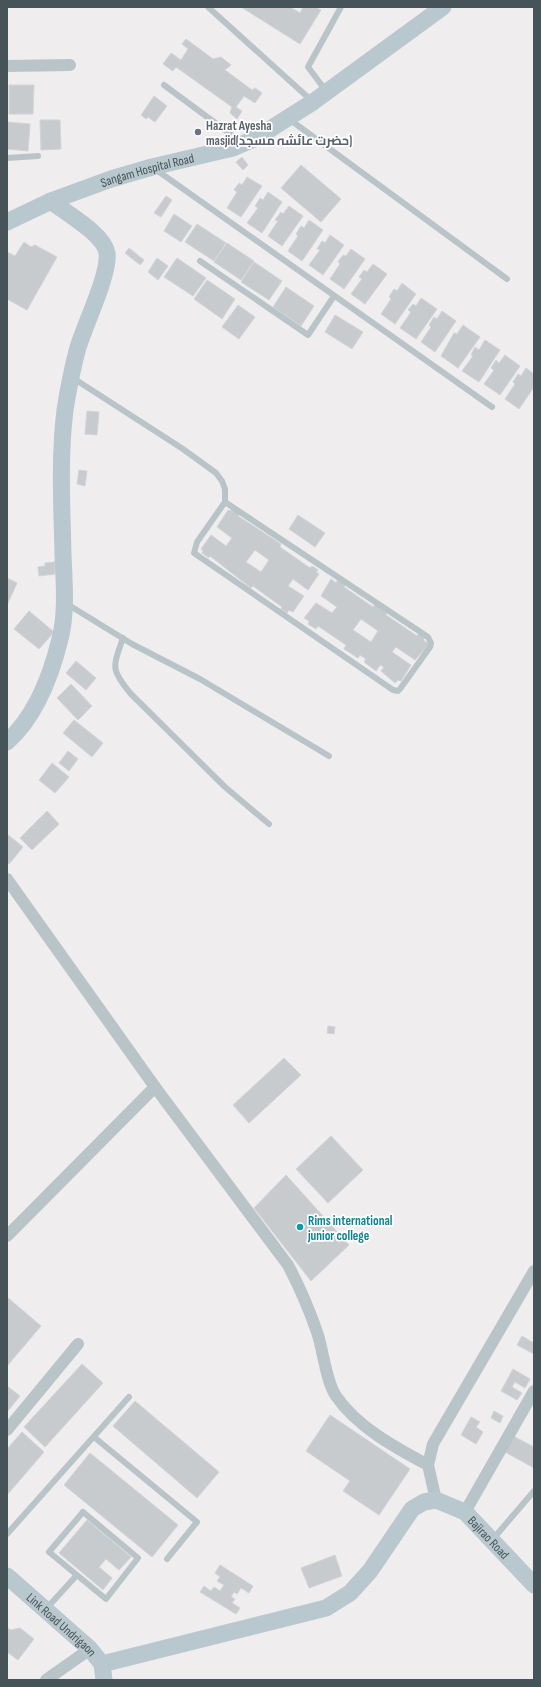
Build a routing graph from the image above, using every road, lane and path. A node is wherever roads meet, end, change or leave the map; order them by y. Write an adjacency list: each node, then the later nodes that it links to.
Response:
1 (208, 7): 8 (lane)
2 (340, 7): 7 (lane)
3 (443, 7): 7 (street, Sangam Hospital Road)
4 (70, 65): 5 (street)
5 (7, 66)
6 (164, 86): 10 (lane)
7 (327, 92): 8 (street, Sangam Hospital Road)
8 (313, 102): 9 (street, Sangam Hospital Road)
9 (288, 118): 10 (street, Sangam Hospital Road); 17 (lane)
10 (243, 143): 13 (street, Sangam Hospital Road)
11 (38, 156): 12 (lane)
12 (7, 158)
13 (152, 167): 14 (street, Sangam Hospital Road); 18 (lane)
14 (51, 201): 15 (street, Sangam Hospital Road); 19 (street)
15 (7, 222)
16 (200, 260): 18 (lane)
17 (507, 279)
18 (334, 296): 20 (lane)
19 (71, 377): 21 (lane); 22 (street)
20 (492, 407)
21 (225, 502): 21 (lane)
22 (64, 602): 23 (lane); 24 (street)
23 (122, 638): 25 (lane); 26 (lane)
24 (7, 742)
25 (329, 756)
26 (269, 824)
27 (7, 879): 28 (street)
28 (155, 1087): 29 (street); 36 (street)
29 (7, 1236)
30 (534, 1271): 36 (street)
31 (78, 1344): 34 (street)
32 (534, 1391): 39 (street)
33 (128, 1397): 35 (lane)
34 (7, 1430)
35 (94, 1437): 40 (lane); 42 (lane)
36 (428, 1465): 38 (street)
37 (534, 1492): 41 (lane)
38 (436, 1500): 39 (street, Bajirao Road); 48 (street)
39 (465, 1512): 41 (street, Bajirao Road)
40 (7, 1534)
41 (490, 1541): 45 (street, Bajirao Road)
42 (167, 1559)
43 (7, 1576): 46 (street, Link Road Undrigaon)
44 (76, 1576): 44 (lane); 46 (lane)
45 (534, 1586)
46 (46, 1609): 47 (street, Link Road Undrigaon)
47 (90, 1649): 48 (street, Link Road Undrigaon); 49 (street)
48 (103, 1672)
49 (46, 1680)

